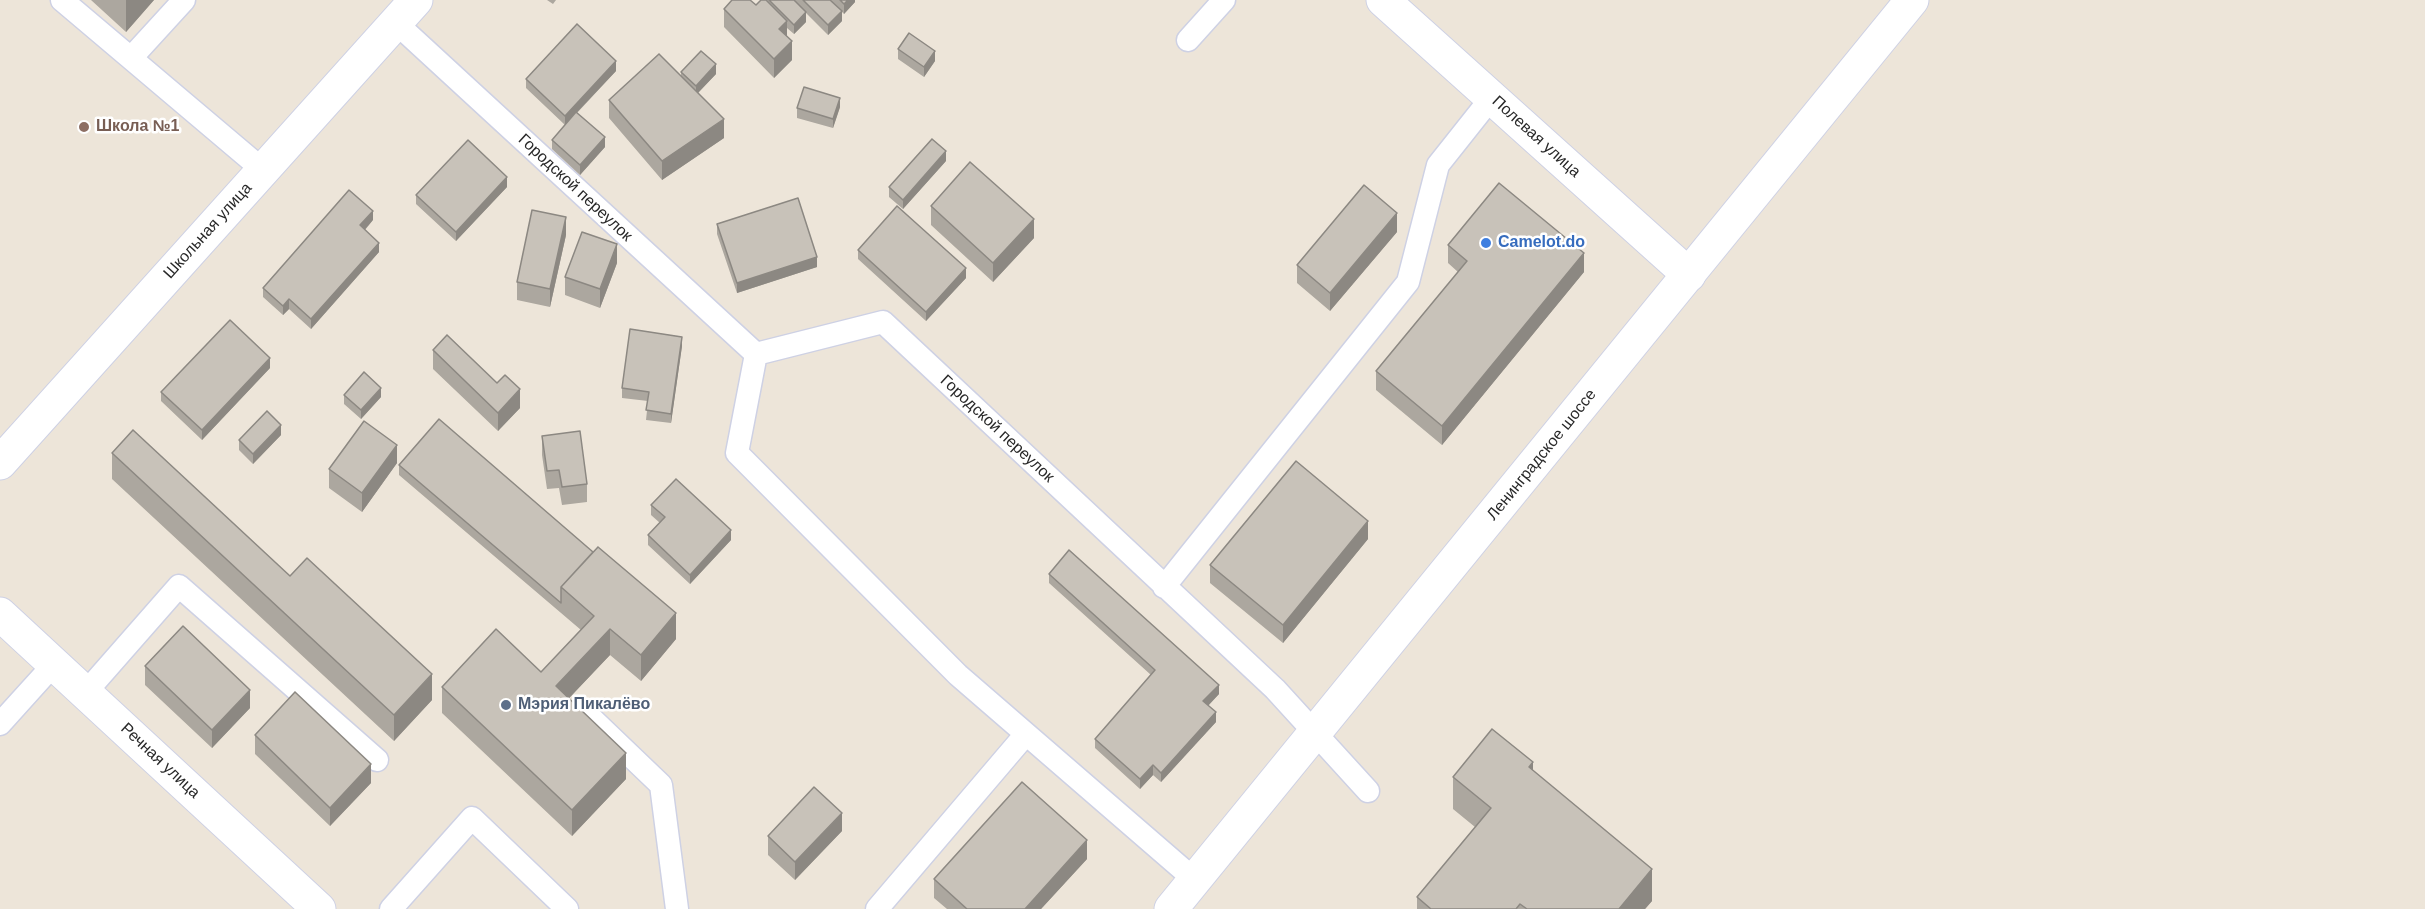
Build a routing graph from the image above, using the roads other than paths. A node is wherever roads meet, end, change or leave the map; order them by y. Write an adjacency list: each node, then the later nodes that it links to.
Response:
1 (62, 0): 8 (lane)
2 (184, 0): 8 (lane)
3 (1224, 0): 7 (lane)
4 (1383, 0): 9 (street, Полевая улица)
5 (1912, 0): 11 (street, Ленинградское шоссе)
6 (406, 11): 10 (street, Школьная улица); 12 (lane, Городской переулок)
7 (1188, 40)
8 (131, 58): 10 (lane)
9 (1492, 97): 11 (street, Полевая улица); 14 (lane)
10 (263, 170): 13 (street, Школьная улица)
11 (1689, 274): 20 (street, Ленинградское шоссе)
12 (756, 354): 14 (lane, Городской переулок); 21 (lane)
13 (0, 463)
14 (1164, 587): 20 (lane)
15 (0, 614): 16 (street, Речная улица)
16 (55, 663): 17 (street, Речная улица); 19 (lane)
17 (86, 692): 22 (lane); 25 (street, Речная улица)
18 (590, 717): 28 (lane)
19 (0, 724)
20 (1313, 733): 23 (lane); 24 (street, Ленинградское шоссе)
21 (1026, 734): 24 (lane); 29 (lane)
22 (377, 760)
23 (1368, 791)
24 (1195, 880): 30 (street, Ленинградское шоссе)
25 (319, 909)
26 (392, 909): 27 (lane)
27 (567, 909)
28 (677, 909)
29 (877, 909)
30 (1171, 909)

